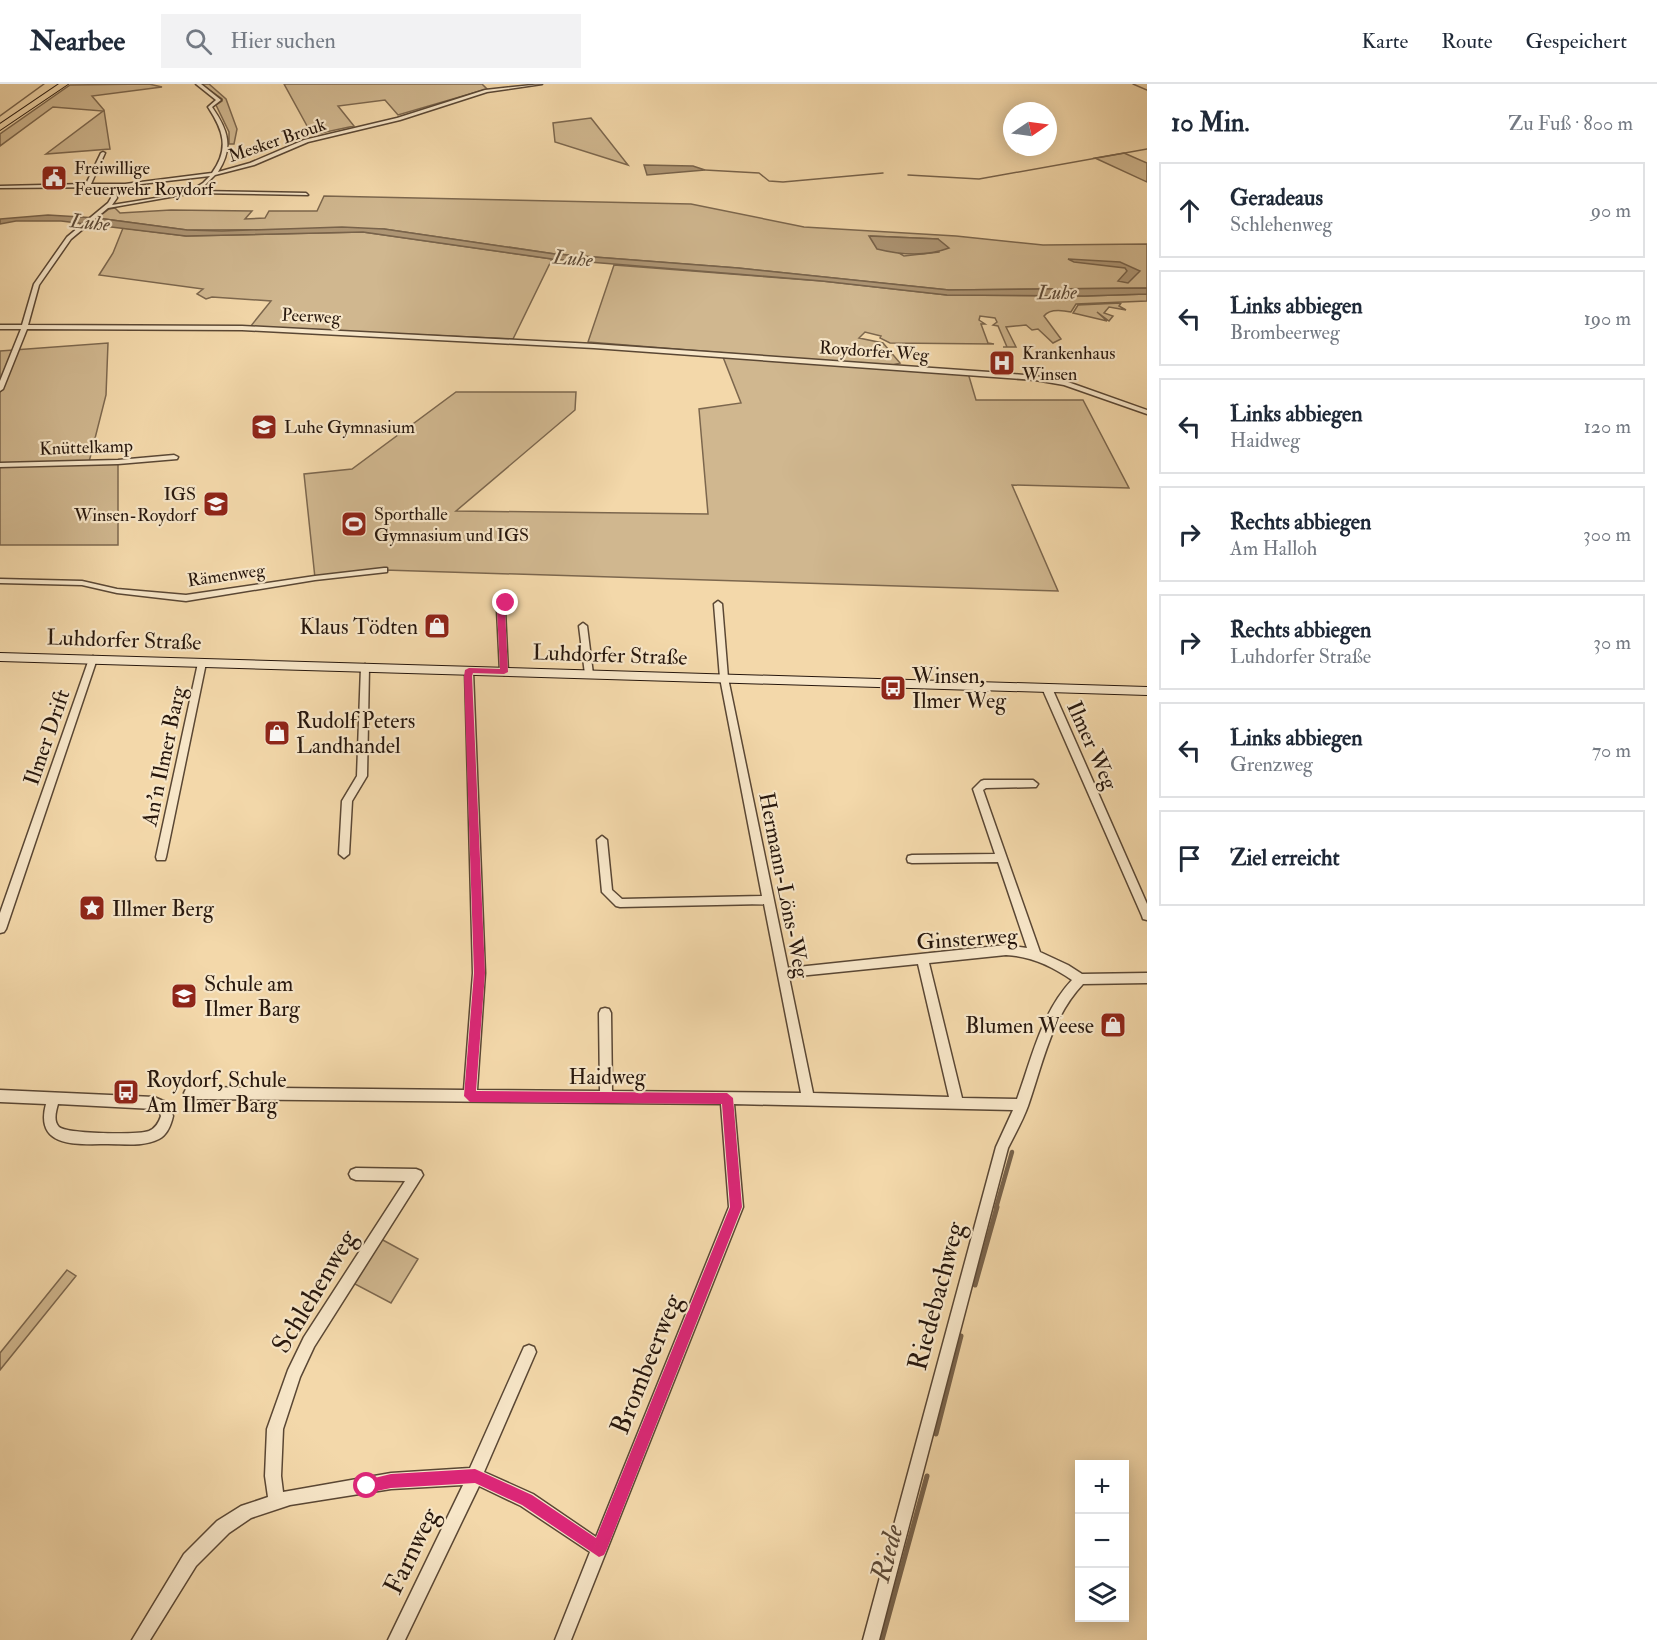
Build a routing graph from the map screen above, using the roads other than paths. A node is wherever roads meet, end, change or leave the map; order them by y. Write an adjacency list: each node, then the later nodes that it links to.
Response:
1 (56, 84): 5 (highway)
2 (64, 84): 6 (highway)
3 (198, 84): 8 (street)
4 (540, 84): 8 (street, Mesker Brouk)
5 (0, 122)
6 (0, 128)
7 (103, 153): 11 (street)
8 (215, 174): 10 (street, Mesker Brouk); 14 (street)
9 (97, 184): 10 (street); 11 (street); 13 (street)
10 (125, 184): 13 (street)
11 (88, 185): 12 (street)
12 (0, 187)
13 (113, 189): 16 (street)
14 (193, 192): 15 (street); 16 (street)
15 (306, 194)
16 (107, 207): 17 (street)
17 (25, 326): 18 (street, Peerweg); 19 (street, Peerweg); 20 (street)
18 (0, 327)
19 (594, 346): 21 (street, Roydorfer Weg)
20 (0, 389)
21 (1147, 412)
22 (174, 457): 23 (street, Knüttelkamp)
23 (0, 465)
24 (384, 570): 25 (street, Rämenweg)
25 (0, 581)
26 (506, 603): 34 (street)
27 (718, 604): 36 (street, Hermann-Löns-Weg)
28 (583, 626): 35 (street)
29 (0, 657): 30 (main road, Luhdorfer Straße)
30 (93, 659): 31 (main road, Luhdorfer Straße); 47 (street, Ilmer Drift)
31 (202, 663): 32 (main road, Luhdorfer Straße); 42 (street, An'n Ilmer Barg)
32 (365, 668): 33 (main road, Luhdorfer Straße); 41 (street)
33 (469, 670): 34 (main road, Luhdorfer Straße); 56 (street)
34 (504, 672): 35 (main road, Luhdorfer Straße)
35 (589, 674): 36 (main road, Luhdorfer Straße)
36 (724, 678): 37 (main road, Luhdorfer Straße); 45 (street, Hermann-Löns-Weg)
37 (1047, 688): 38 (main road, Luhdorfer Straße); 46 (street, Ilmer Weg)
38 (1147, 691)
39 (1034, 784): 43 (street)
40 (602, 840): 45 (street)
41 (344, 854)
42 (161, 857)
43 (1002, 858): 44 (street); 48 (street)
44 (912, 859)
45 (768, 900): 50 (street, Hermann-Löns-Weg)
46 (1147, 916)
47 (0, 929)
48 (1035, 955): 49 (street, Ginsterweg); 52 (street, Ginsterweg)
49 (923, 960): 50 (street, Ginsterweg); 61 (street)
50 (783, 973): 60 (street, Hermann-Löns-Weg)
51 (1147, 978): 52 (street)
52 (1080, 979): 62 (street, Riedebachweg)
53 (605, 1013): 57 (street)
54 (190, 1093): 56 (street, Haidweg)
55 (0, 1096): 59 (street)
56 (470, 1096): 57 (street, Haidweg)
57 (606, 1097): 58 (street, Haidweg)
58 (727, 1098): 60 (street, Haidweg); 67 (street, Brombeerweg)
59 (53, 1099): 59 (street)
60 (808, 1100): 61 (street, Haidweg)
61 (957, 1103): 62 (street, Haidweg)
62 (1022, 1105): 71 (street, Riedebachweg)
63 (356, 1174): 66 (street, Schlehenweg)
64 (529, 1352): 65 (street, Farnweg)
65 (475, 1476): 66 (street); 67 (street); 69 (street, Farnweg)
66 (276, 1501): 68 (street)
67 (599, 1549): 70 (street, Brombeerweg)
68 (140, 1640)
69 (396, 1640)
70 (563, 1640)
71 (871, 1640)

